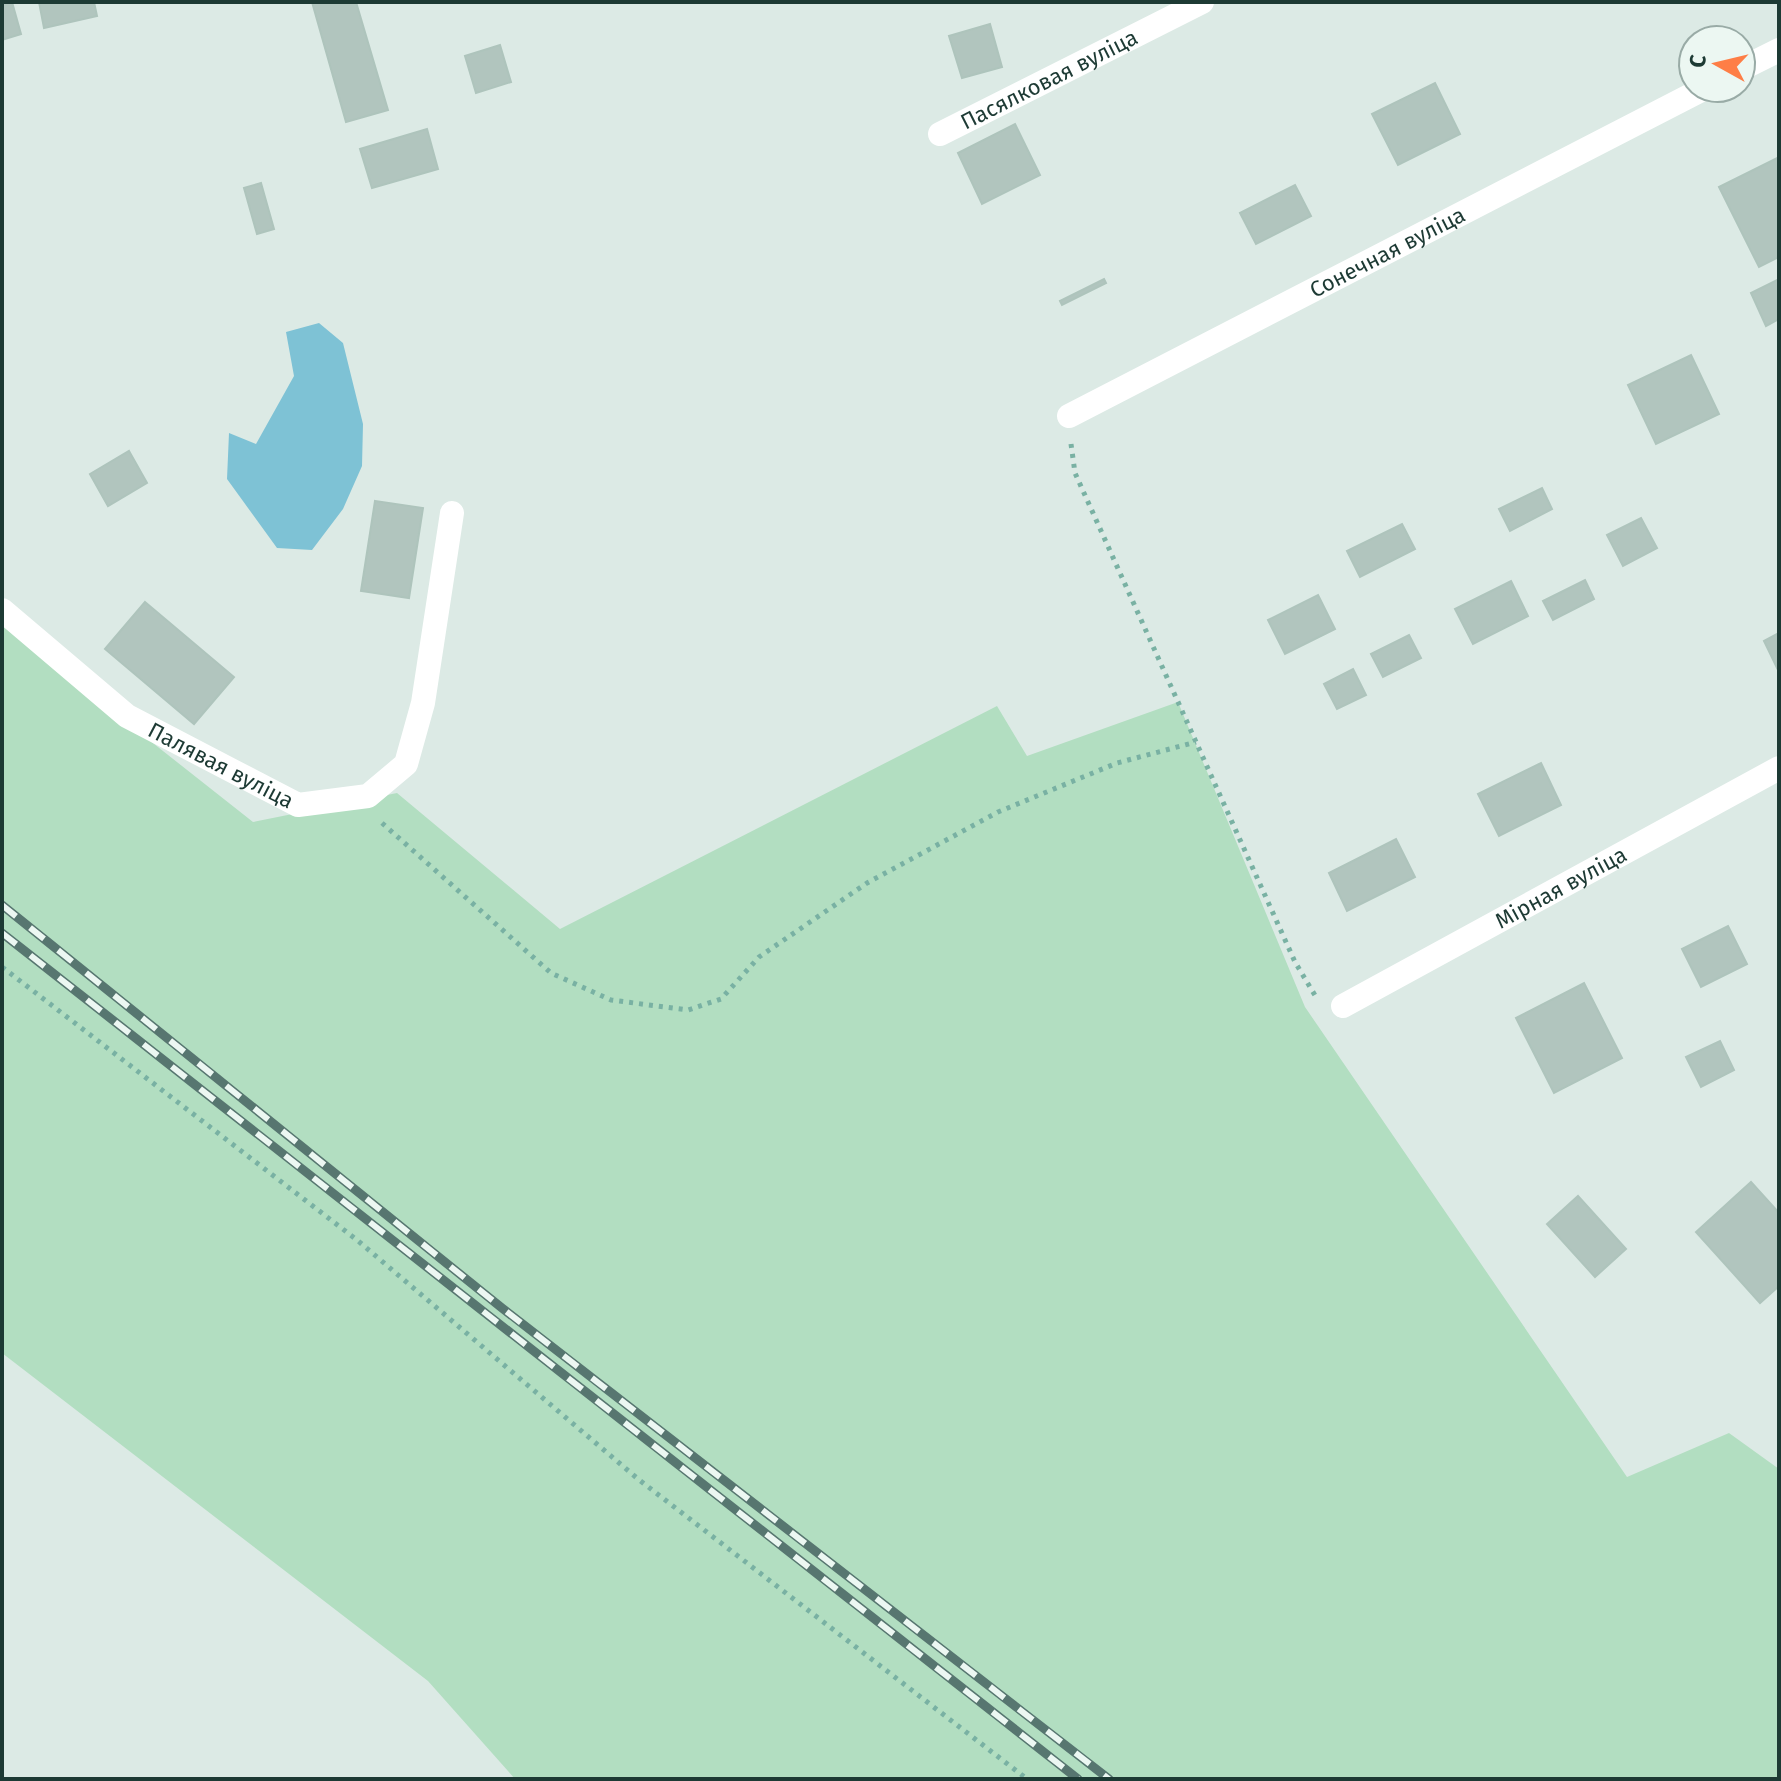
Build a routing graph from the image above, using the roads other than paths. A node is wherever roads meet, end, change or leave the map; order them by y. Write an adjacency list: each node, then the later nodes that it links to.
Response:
1 (1202, 2): 5 (street, Пасялковая вуліца)
2 (1779, 50): 3 (street)
3 (1757, 61)
4 (1677, 102): 6 (street, Сонечная вуліца)
5 (940, 134)
6 (1069, 416)
7 (452, 513): 8 (street, Палявая вуліца)
8 (2, 610)
9 (1779, 768): 10 (street, Мірная вуліца)
10 (1343, 1006)

